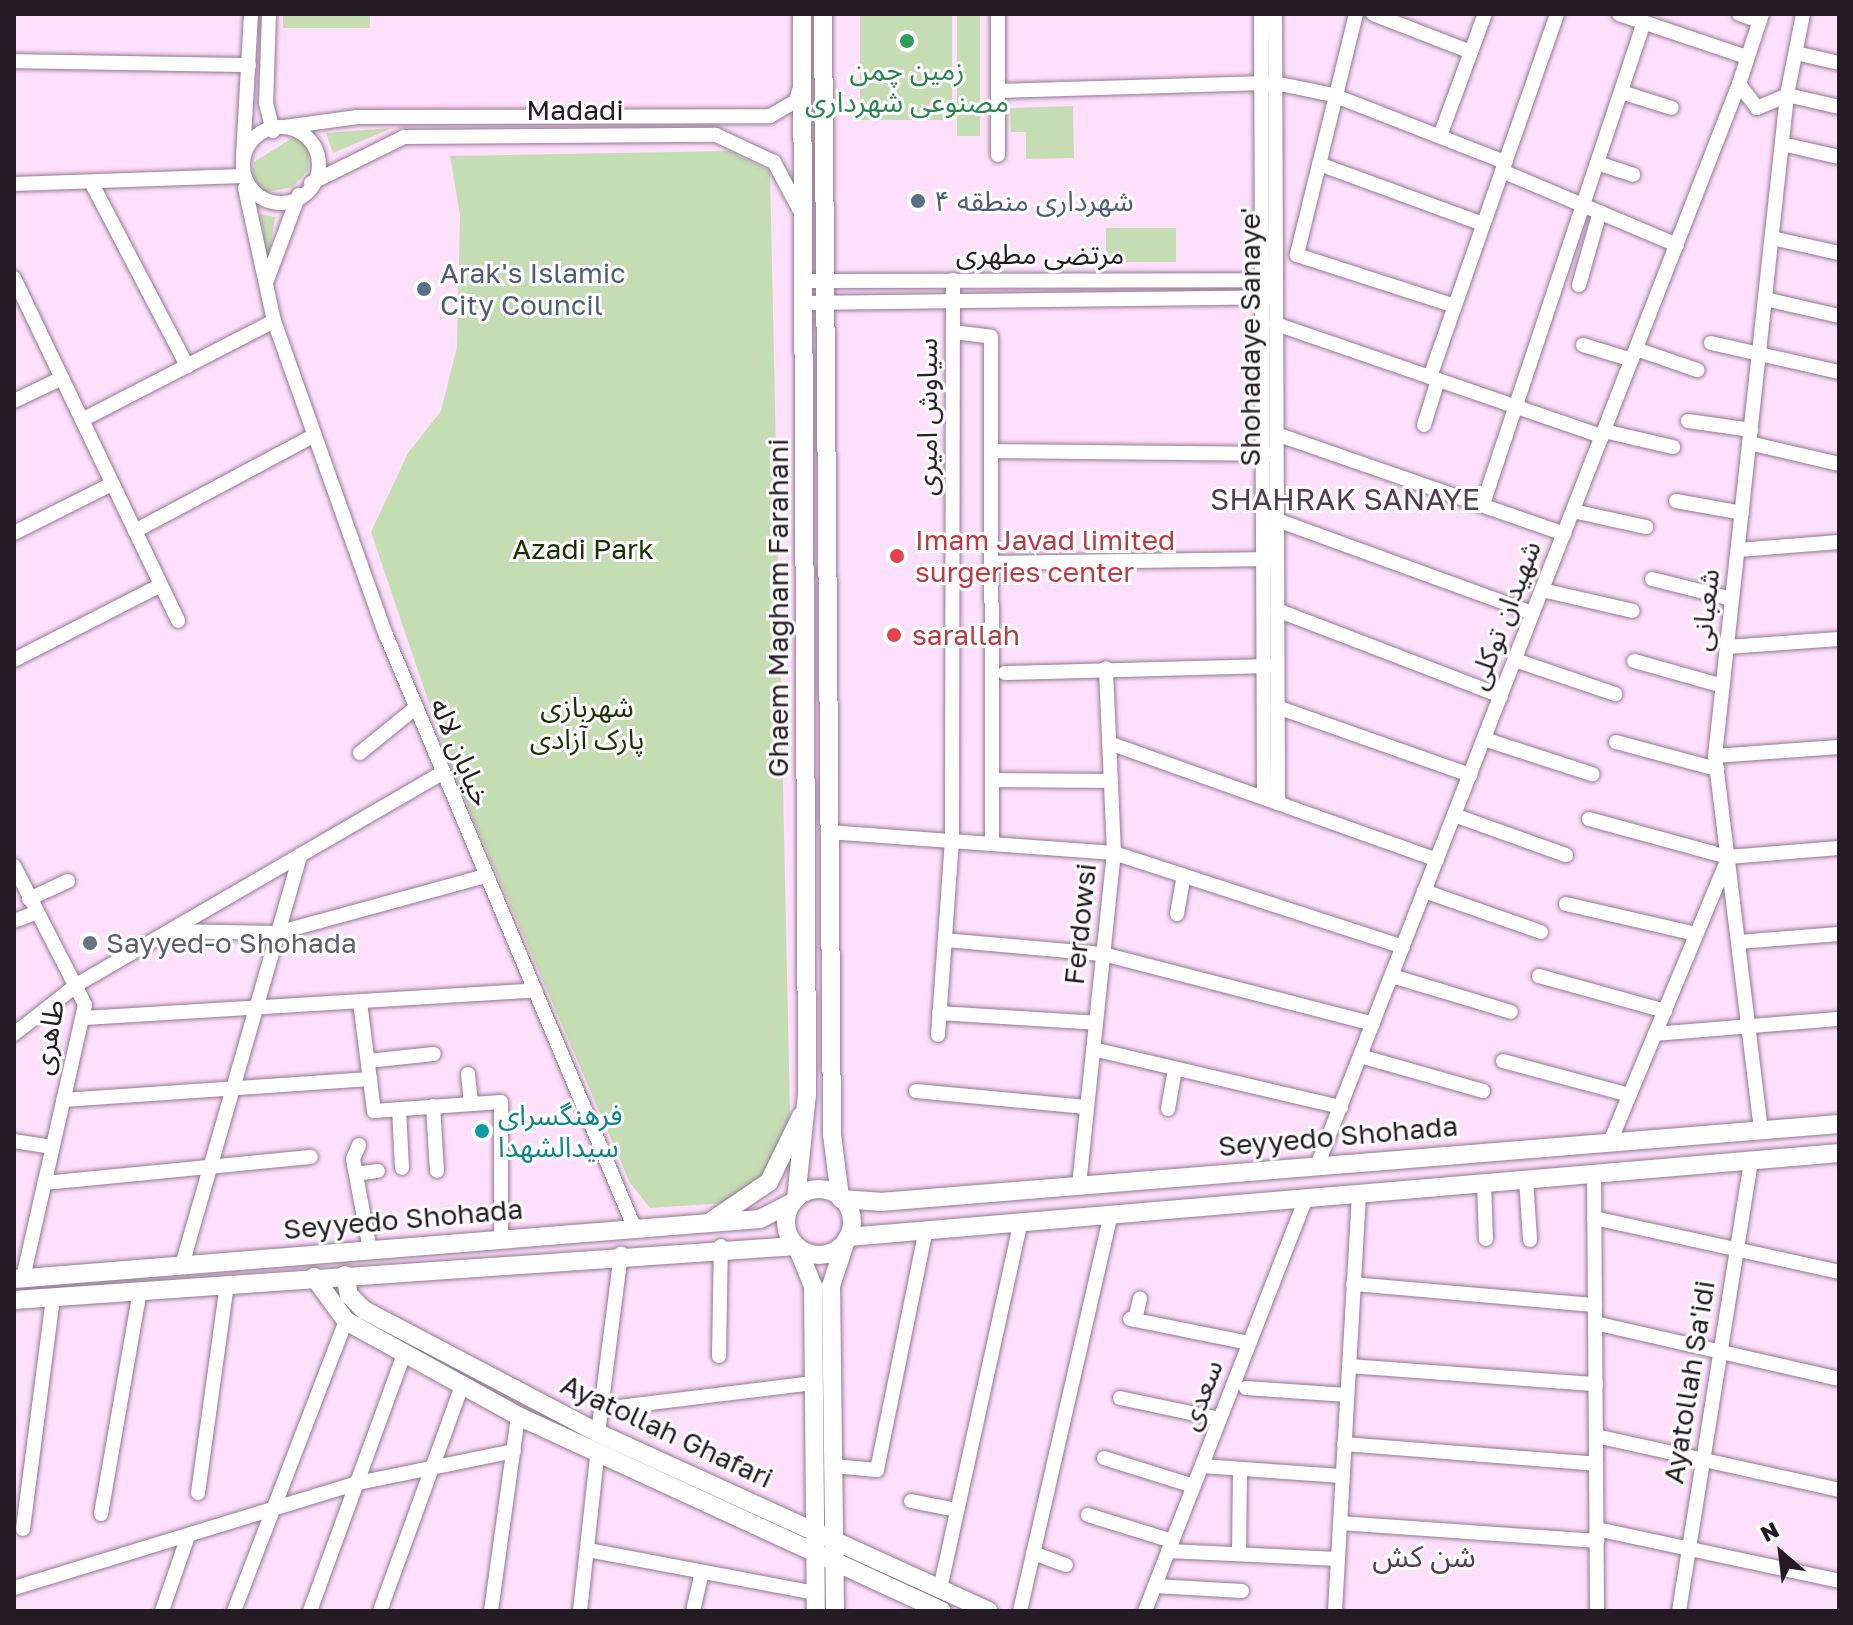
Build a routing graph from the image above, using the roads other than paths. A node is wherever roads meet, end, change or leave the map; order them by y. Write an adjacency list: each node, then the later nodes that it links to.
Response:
1 (251, 14): 22 (street, خیابان لاله)
2 (269, 14): 33 (street)
3 (802, 14): 23 (main road, Ghaem Magham Farahani)
4 (823, 14): 60 (main road, Ghaem Magham Farahani)
5 (998, 14): 26 (street)
6 (1261, 14): 24 (street, Shohadaye Sanaye')
7 (1275, 14): 24 (street, Shohadaye Sanaye')
8 (1356, 14): 28 (street)
9 (1373, 14): 17 (street)
10 (1485, 14): 17 (street)
11 (1557, 14): 41 (street)
12 (1619, 14): 16 (street)
13 (1739, 14): 15 (street)
14 (1803, 14): 18 (street, شعبانی)
15 (1760, 18): 19 (street, شهیدان توکلی)
16 (1644, 22): 19 (street); 27 (street)
17 (1471, 52): 34 (street)
18 (1796, 53): 21 (street); 29 (street, شعبانی)
19 (1747, 57): 25 (street, شهیدان توکلی)
20 (14, 61): 22 (street)
21 (1839, 63)
22 (249, 65): 43 (street, خیابان لاله)
23 (802, 79): 32 (street, Madadi); 50 (main road, Ghaem Magham Farahani)
24 (1268, 83): 26 (street); 28 (street); 49 (street, Shohadaye Sanaye'); 58 (street, Shohadaye Sanaye')
25 (1739, 84): 29 (street); 54 (street, شهیدان توکلی)
26 (998, 91): 37 (street)
27 (1621, 92): 31 (street); 39 (street)
28 (1333, 95): 34 (street); 40 (street)
29 (1787, 95): 30 (street); 36 (street, شعبانی)
30 (1839, 107)
31 (1672, 108)
32 (737, 116): 33 (street, Madadi); 35 (street)
33 (279, 129): 43 (street); 46 (street)
34 (1440, 136): 41 (street)
35 (746, 143): 46 (street, Madadi); 50 (street)
36 (1782, 144): 38 (street); 53 (street, شعبانی)
37 (998, 155)
38 (1839, 157)
39 (1597, 163): 42 (street); 47 (street)
40 (1319, 164): 51 (street); 52 (street)
41 (1504, 167): 47 (street); 51 (street)
42 (1633, 175)
43 (243, 176): 44 (street); 46 (street, Madadi); 61 (street, خیابان لاله)
44 (91, 182): 45 (street); 77 (street)
45 (14, 184)
46 (306, 188): 61 (street)
47 (1583, 205): 48 (street); 83 (street)
48 (1600, 212): 54 (street); 62 (street)
49 (1275, 221): 52 (street); 58 (street, Shohadaye Sanaye')
50 (803, 224): 59 (main road, Ghaem Magham Farahani)
51 (1483, 224): 68 (street)
52 (1304, 226): 68 (street)
53 (1772, 238): 55 (street); 64 (street, شعبانی)
54 (1677, 245): 76 (street, شهیدان توکلی)
55 (1839, 253)
56 (14, 278): 80 (street)
57 (953, 280): 58 (street, مرتضی مطهری); 60 (street, مرتضی مطهری); 65 (street, سیاوش امیری)
58 (1269, 280): 63 (street, Shohadaye Sanaye')
59 (804, 281): 60 (street, مرتضی مطهری); 67 (main road, Ghaem Magham Farahani)
60 (824, 281): 66 (main road, Ghaem Magham Farahani)
61 (266, 284): 70 (street, خیابان لاله)
62 (1579, 285)
63 (1269, 297): 65 (street, مرتضی مطهری); 71 (street, Shohadaye Sanaye'); 93 (street, Shohadaye Sanaye')
64 (1765, 299): 69 (street); 75 (street, شعبانی)
65 (953, 301): 66 (street, مرتضی مطهری); 72 (street, سیاوش امیری)
66 (824, 302): 67 (street, مرتضی مطهری); 145 (main road, Ghaem Magham Farahani)
67 (804, 303): 200 (main road, Ghaem Magham Farahani)
68 (1455, 306): 81 (street)
69 (1839, 316)
70 (274, 321): 77 (street); 89 (street, خیابان لاله)
71 (1276, 324): 81 (street); 87 (street, Shohadaye Sanaye')
72 (953, 332): 92 (street); 146 (street, سیاوش امیری)
73 (1711, 343): 75 (street)
74 (1583, 345): 76 (street)
75 (1759, 353): 79 (street); 90 (street, شعبانی)
76 (1634, 355): 78 (street); 88 (street, شهیدان توکلی)
77 (187, 366): 84 (street)
78 (1697, 370)
79 (1839, 372)
80 (62, 378): 82 (street); 84 (street)
81 (1434, 378): 83 (street); 86 (street)
82 (14, 401)
83 (1516, 406): 88 (street); 97 (street)
84 (82, 420): 95 (street)
85 (1688, 421): 90 (street)
86 (1424, 425)
87 (1276, 434): 93 (street, Shohadaye Sanaye'); 97 (street)
88 (1603, 434): 91 (street); 98 (street, شهیدان توکلی)
89 (313, 436): 102 (street); 129 (street, خیابان لاله)
90 (1750, 436): 94 (street); 99 (street, شعبانی)
91 (1673, 447)
92 (994, 451): 93 (street); 108 (street)
93 (1269, 454): 100 (street, Shohadaye Sanaye'); 107 (street, Shohadaye Sanaye')
94 (1839, 464)
95 (112, 484): 102 (street); 103 (street)
96 (1676, 501): 99 (street)
97 (1483, 504): 104 (street)
98 (1573, 511): 101 (street); 104 (street, شهیدان توکلی)
99 (1742, 513): 106 (street, شعبانی)
100 (1277, 520): 107 (street, Shohadaye Sanaye'); 115 (street)
101 (1646, 527)
102 (135, 531): 110 (street)
103 (14, 533)
104 (1564, 534): 111 (street, شهیدان توکلی)
105 (1839, 542): 106 (street)
106 (1738, 550): 112 (street, شعبانی)
107 (1270, 559): 108 (street); 113 (street, Shohadaye Sanaye'); 122 (street, Shohadaye Sanaye')
108 (993, 563): 140 (street)
109 (1652, 579): 112 (street)
110 (161, 585): 116 (street); 119 (street)
111 (1542, 590): 114 (street); 115 (street, شهیدان توکلی)
112 (1732, 599): 118 (street, شعبانی)
113 (1277, 610): 122 (street, Shohadaye Sanaye'); 127 (street)
114 (1633, 611)
115 (1533, 613): 120 (street, شهیدان توکلی)
116 (178, 621)
117 (1839, 639): 118 (street)
118 (1727, 647): 125 (street, شعبانی)
119 (14, 660)
120 (1515, 660): 126 (street); 127 (street, شهیدان توکلی)
121 (1634, 661): 125 (street)
122 (1270, 666): 123 (street); 128 (street, Shohadaye Sanaye'); 136 (street, Shohadaye Sanaye')
123 (1106, 668): 124 (street); 132 (street, Ferdowsi)
124 (1005, 673)
125 (1723, 686): 135 (street, شعبانی)
126 (1615, 694)
127 (1501, 696): 130 (street, شهیدان توکلی)
128 (1277, 707): 136 (street, Shohadaye Sanaye'); 139 (street)
129 (414, 709): 134 (street); 137 (street, خیابان لاله)
130 (1484, 739): 138 (street); 139 (street, شهیدان توکلی)
131 (1616, 742): 135 (street)
132 (1109, 743): 141 (street, Ferdowsi); 142 (street)
133 (1839, 747): 135 (street)
134 (360, 753)
135 (1716, 763): 152 (street, شعبانی)
136 (1270, 766): 142 (street, Shohadaye Sanaye')
137 (440, 774): 150 (street); 155 (street, خیابان لاله)
138 (1592, 774)
139 (1470, 775): 143 (street, شهیدان توکلی)
140 (993, 780): 141 (street); 147 (street)
141 (1111, 781): 149 (street, Ferdowsi)
142 (1271, 800): 153 (street)
143 (1454, 815): 151 (street); 153 (street, شهیدان توکلی)
144 (1589, 819): 152 (street)
145 (828, 832): 146 (street); 230 (main road, Ghaem Magham Farahani)
146 (952, 841): 147 (street); 168 (street, سیاوش امیری)
147 (992, 844): 149 (street)
148 (1839, 848): 152 (street)
149 (1114, 853): 156 (street); 171 (street, Ferdowsi)
150 (300, 855): 163 (street); 165 (street)
151 (1566, 855)
152 (1728, 857): 166 (street); 169 (street, شعبانی)
153 (1437, 860): 158 (street, شهیدان توکلی)
154 (14, 866): 160 (street, طاهری)
155 (486, 876): 165 (street); 175 (street, خیابان لاله)
156 (1184, 876): 161 (street); 170 (street)
157 (68, 881): 160 (street)
158 (1424, 891): 164 (street); 170 (street, شهیدان توکلی)
159 (1566, 904): 166 (street)
160 (32, 906): 162 (street); 174 (street, طاهری)
161 (1177, 914)
162 (14, 921)
163 (168, 931): 165 (street); 174 (street)
164 (1541, 932)
165 (277, 933): 177 (street)
166 (1696, 934): 178 (street)
167 (1839, 934): 169 (street)
168 (945, 940): 171 (street); 180 (street, سیاوش امیری)
169 (1738, 942): 185 (street, شعبانی)
170 (1403, 947): 172 (street, شهیدان توکلی)
171 (1103, 954): 183 (street, Ferdowsi); 184 (street)
172 (1392, 976): 179 (street); 184 (street, شهیدان توکلی)
173 (1539, 976): 178 (street)
174 (78, 984): 181 (street, طاهری); 186 (street)
175 (535, 990): 176 (street); 239 (street, خیابان لاله)
176 (360, 1002): 177 (street); 192 (street)
177 (256, 1008): 181 (street); 197 (street)
178 (1665, 1011): 187 (street)
179 (1511, 1012)
180 (939, 1013): 183 (street); 188 (street, سیاوش امیری)
181 (83, 1018): 202 (street, طاهری)
182 (1839, 1019): 185 (street)
183 (1096, 1023): 189 (street, Ferdowsi)
184 (1373, 1024): 191 (street, شهیدان توکلی)
185 (1749, 1027): 187 (street); 210 (street, شعبانی)
186 (14, 1034)
187 (1655, 1034): 201 (street)
188 (938, 1035)
189 (1093, 1049): 194 (street); 205 (street, Ferdowsi)
190 (434, 1054): 192 (street)
191 (1360, 1056): 199 (street); 206 (street, شهیدان توکلی)
192 (368, 1061): 196 (street)
193 (1503, 1061): 201 (street)
194 (1175, 1069): 206 (street); 208 (street)
195 (468, 1074): 203 (street)
196 (370, 1079): 197 (street); 207 (street)
197 (233, 1087): 202 (street); 218 (street)
198 (916, 1091): 205 (street)
199 (1483, 1091)
200 (807, 1094): 232 (main road, Ghaem Magham Farahani); 238 (main road)
201 (1630, 1095): 212 (street)
202 (63, 1100): 214 (street, طاهری)
203 (471, 1104): 204 (street); 244 (street)
204 (433, 1106): 207 (street); 222 (street)
205 (1086, 1107): 228 (street, Ferdowsi)
206 (1341, 1107): 219 (street, شهیدان توکلی)
207 (399, 1109): 220 (street)
208 (1168, 1109)
209 (1839, 1124): 210 (main road, Seyyedo Shohada)
210 (1761, 1130): 212 (main road, Seyyedo Shohada); 217 (main road)
211 (14, 1141): 214 (street)
212 (1610, 1142): 219 (main road, Seyyedo Shohada); 223 (main road)
213 (359, 1145): 224 (street)
214 (53, 1147): 226 (street, طاهری)
215 (1839, 1153): 217 (main road, Seyyedo Shohada)
216 (311, 1157): 218 (street)
217 (1751, 1160): 223 (main road, Seyyedo Shohada); 249 (street, Ayatollah Sa'idi)
218 (210, 1166): 226 (street); 253 (street)
219 (1317, 1166): 228 (main road, Seyyedo Shohada)
220 (402, 1168)
221 (378, 1171): 224 (street)
222 (437, 1171)
223 (1594, 1173): 225 (main road, Seyyedo Shohada); 235 (street)
224 (356, 1174): 250 (street)
225 (1526, 1179): 227 (main road, Seyyedo Shohada); 245 (street)
226 (44, 1183): 257 (street, طاهری)
227 (1484, 1183): 229 (main road, Seyyedo Shohada); 243 (street)
228 (1079, 1185): 233 (main road, Seyyedo Shohada)
229 (1359, 1193): 231 (main road, Seyyedo Shohada); 259 (street)
230 (840, 1198): 232 (main road); 233 (main road, Seyyedo Shohada); 242 (main road)
231 (1306, 1198): 234 (main road, Seyyedo Shohada); 268 (street, سعدی)
232 (794, 1201): 236 (main road, Seyyedo Shohada); 248 (main road)
233 (880, 1202): 241 (main road)
234 (1111, 1214): 237 (main road, Seyyedo Shohada); 314 (street)
235 (1594, 1218): 249 (street); 264 (street)
236 (760, 1219): 238 (main road, Seyyedo Shohada); 246 (main road)
237 (1021, 1221): 240 (main road, Seyyedo Shohada); 301 (street)
238 (706, 1223): 239 (main road, Seyyedo Shohada)
239 (635, 1229): 244 (main road, Seyyedo Shohada)
240 (926, 1229): 241 (main road, Seyyedo Shohada); 291 (street)
241 (883, 1232): 242 (main road, Seyyedo Shohada)
242 (847, 1238): 248 (main road); 291 (main road)
243 (1486, 1239)
244 (501, 1240): 250 (main road, Seyyedo Shohada)
245 (1530, 1240)
246 (760, 1243): 247 (main road, Seyyedo Shohada); 248 (main road, Seyyedo Shohada)
247 (721, 1246): 251 (main road, Seyyedo Shohada); 271 (street)
248 (797, 1246): 274 (main road)
249 (1737, 1249): 254 (street); 269 (street, Ayatollah Sa'idi)
250 (370, 1250): 252 (main road, Seyyedo Shohada)
251 (621, 1253): 255 (main road, Seyyedo Shohada); 280 (street)
252 (230, 1261): 253 (main road, Seyyedo Shohada); 258 (main road)
253 (182, 1265): 257 (main road, Seyyedo Shohada)
254 (1839, 1272)
255 (345, 1275): 256 (main road, Seyyedo Shohada); 267 (main road, Ayatollah Ghafari)
256 (314, 1277): 258 (main road, Seyyedo Shohada); 265 (main road, Ayatollah Ghafari)
257 (19, 1278)
258 (227, 1284): 260 (main road, Seyyedo Shohada); 299 (street)
259 (1353, 1284): 264 (street); 272 (street)
260 (140, 1291): 261 (main road, Seyyedo Shohada); 303 (street)
261 (53, 1297): 263 (main road, Seyyedo Shohada); 306 (street)
262 (1140, 1299): 268 (street)
263 (14, 1300)
264 (1595, 1305): 266 (street)
265 (346, 1321): 270 (main road, Ayatollah Ghafari); 302 (street)
266 (1595, 1323): 269 (street); 275 (street)
267 (413, 1336): 270 (main road); 283 (main road, Ayatollah Ghafari)
268 (1249, 1343): 282 (street, سعدی)
269 (1720, 1352): 273 (street); 289 (street, Ayatollah Sa'idi)
270 (404, 1354): 276 (main road, Ayatollah Ghafari); 296 (street)
271 (719, 1356)
272 (1349, 1366): 275 (street); 278 (street)
273 (1839, 1379)
274 (814, 1383): 280 (street); 307 (main road)
275 (1596, 1384): 284 (street)
276 (462, 1386): 281 (main road, Ayatollah Ghafari); 294 (street)
277 (1246, 1388): 278 (street)
278 (1347, 1395): 285 (street)
279 (1120, 1398): 282 (street)
280 (602, 1409): 283 (street)
281 (518, 1416): 286 (street); 287 (main road, Ayatollah Ghafari)
282 (1220, 1419): 292 (street, سعدی)
283 (598, 1433): 307 (main road, Ayatollah Ghafari)
284 (1596, 1436): 289 (street); 290 (street)
285 (1344, 1444): 290 (street); 295 (street)
286 (514, 1451): 294 (street); 332 (street)
287 (597, 1457): 313 (street); 315 (main road, Ayatollah Ghafari)
288 (1104, 1458): 297 (street)
289 (1703, 1460): 298 (street); 312 (street, Ayatollah Sa'idi)
290 (1596, 1464): 308 (street)
291 (833, 1466): 310 (main road)
292 (1202, 1466): 293 (street); 297 (street, سعدی)
293 (1240, 1469): 295 (street); 316 (street)
294 (425, 1474): 296 (street); 331 (street)
295 (1343, 1476): 305 (street)
296 (358, 1483): 302 (street); 330 (street)
297 (1194, 1486): 311 (street, سعدی)
298 (1839, 1490)
299 (198, 1493)
300 (911, 1501): 301 (street)
301 (957, 1510): 324 (street)
302 (272, 1512): 309 (street); 329 (street)
303 (101, 1514)
304 (1088, 1515): 311 (street)
305 (1340, 1523): 308 (street); 317 (street)
306 (23, 1529)
307 (816, 1530): 310 (main road, Ayatollah Ghafari); 315 (main road)
308 (1597, 1535): 312 (street); 341 (street)
309 (187, 1539): 323 (street); 328 (street)
310 (834, 1540): 318 (main road); 324 (main road, Ayatollah Ghafari)
311 (1170, 1546): 316 (street); 322 (street, سعدی)
312 (1689, 1548): 321 (street); 342 (street, Ayatollah Sa'idi)
313 (588, 1550): 320 (street); 333 (street)
314 (1033, 1553): 319 (street); 338 (street)
315 (816, 1554): 318 (main road, Ayatollah Ghafari); 326 (main road)
316 (1239, 1554): 317 (street)
317 (1338, 1559): 340 (street)
318 (834, 1563): 327 (main road, Ayatollah Ghafari); 335 (main road)
319 (1066, 1565)
320 (702, 1572): 326 (street); 334 (street)
321 (1839, 1581)
322 (1155, 1586): 325 (street); 339 (street, سعدی)
323 (14, 1588)
324 (940, 1589): 337 (main road, Ayatollah Ghafari)
325 (1242, 1591)
326 (816, 1602)
327 (911, 1604): 336 (main road, Ayatollah Ghafari)
328 (162, 1611)
329 (234, 1611)
330 (310, 1611)
331 (380, 1611)
332 (491, 1611)
333 (580, 1611)
334 (693, 1611)
335 (835, 1611)
336 (941, 1611)
337 (988, 1611)
338 (1020, 1611)
339 (1145, 1611)
340 (1335, 1611)
341 (1597, 1611)
342 (1679, 1611)

